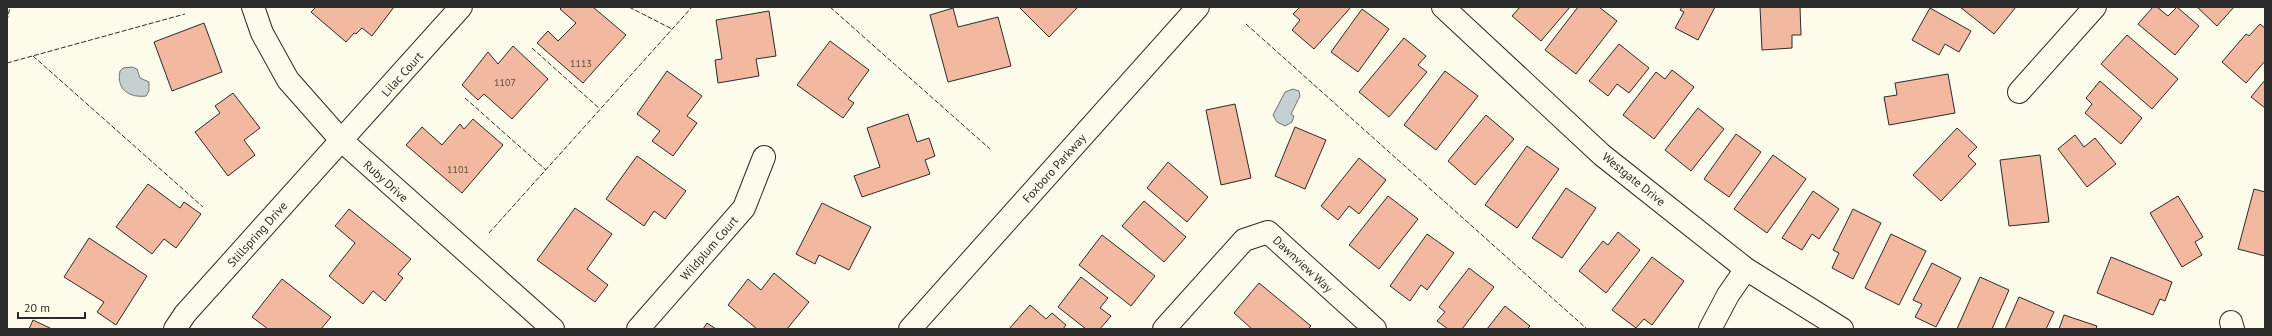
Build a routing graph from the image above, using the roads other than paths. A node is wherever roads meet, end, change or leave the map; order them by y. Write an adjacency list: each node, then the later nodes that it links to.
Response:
1 (253, 7): 7 (street, Ruby Drive)
2 (461, 7): 7 (street, Lilac Court)
3 (1198, 7): 13 (street, Foxboro Parkway)
4 (2095, 7): 6 (street)
5 (1454, 11): 9 (street, Westgate Drive)
6 (2019, 92)
7 (341, 140): 10 (street, Stillspring Drive); 11 (street, Ruby Drive)
8 (764, 157): 12 (street, Wildplum Court)
9 (1746, 269): 16 (street); 17 (street, Westgate Drive)
10 (175, 329)
11 (553, 329)
12 (638, 329)
13 (910, 329)
14 (1164, 329): 15 (street, Dawnview Way)
15 (1375, 329)
16 (1710, 329)
17 (1842, 329)

